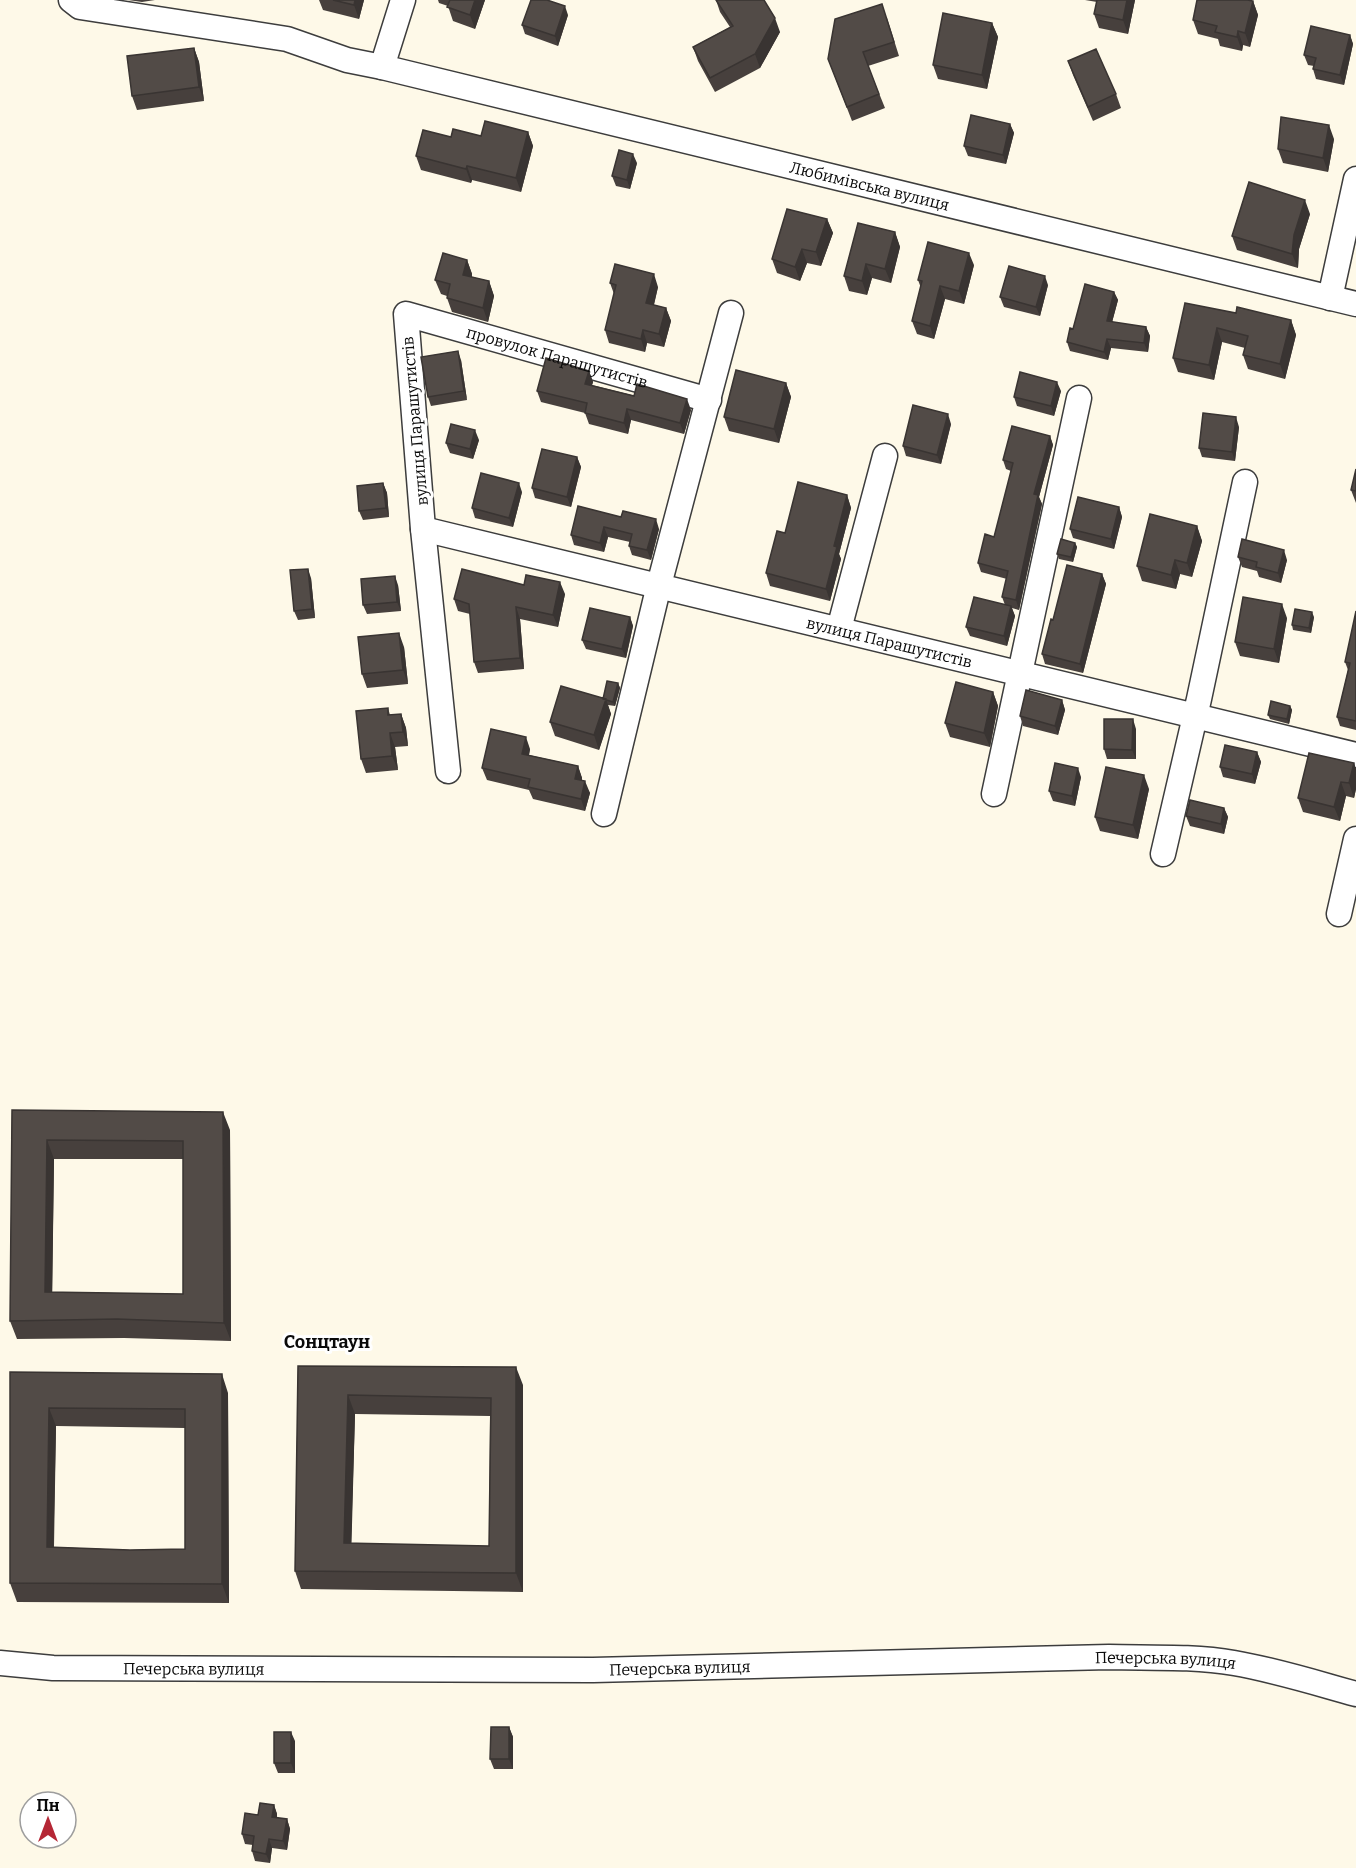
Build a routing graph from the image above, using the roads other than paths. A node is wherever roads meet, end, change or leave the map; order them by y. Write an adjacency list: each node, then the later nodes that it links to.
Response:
1 (72, 0): 3 (street, Любимівська вулиця)
2 (403, 0): 3 (street)
3 (382, 67): 5 (street, Любимівська вулиця)
4 (1356, 179): 5 (street)
5 (1330, 298): 6 (street, Любимівська вулиця)
6 (1356, 304)
7 (732, 313): 10 (street)
8 (406, 314): 10 (street, провулок Парашутистів); 13 (street, вулиця Парашутистів)
9 (1079, 398): 16 (street)
10 (710, 400): 14 (street)
11 (885, 456): 15 (street)
12 (1245, 482): 17 (street)
13 (423, 528): 14 (street, вулиця Парашутистів); 19 (street, вулиця Парашутистів)
14 (659, 585): 15 (street, вулиця Парашутистів); 21 (street)
15 (839, 629): 16 (street, вулиця Парашутистів)
16 (1019, 673): 17 (street, вулиця Парашутистів); 20 (street)
17 (1195, 717): 18 (street, вулиця Парашутистів); 23 (street)
18 (1356, 755)
19 (448, 771)
20 (994, 794)
21 (604, 814)
22 (1356, 839): 24 (street)
23 (1163, 854)
24 (1339, 915)
25 (0, 1663): 26 (street, Печерська вулиця)
26 (1356, 1694)

